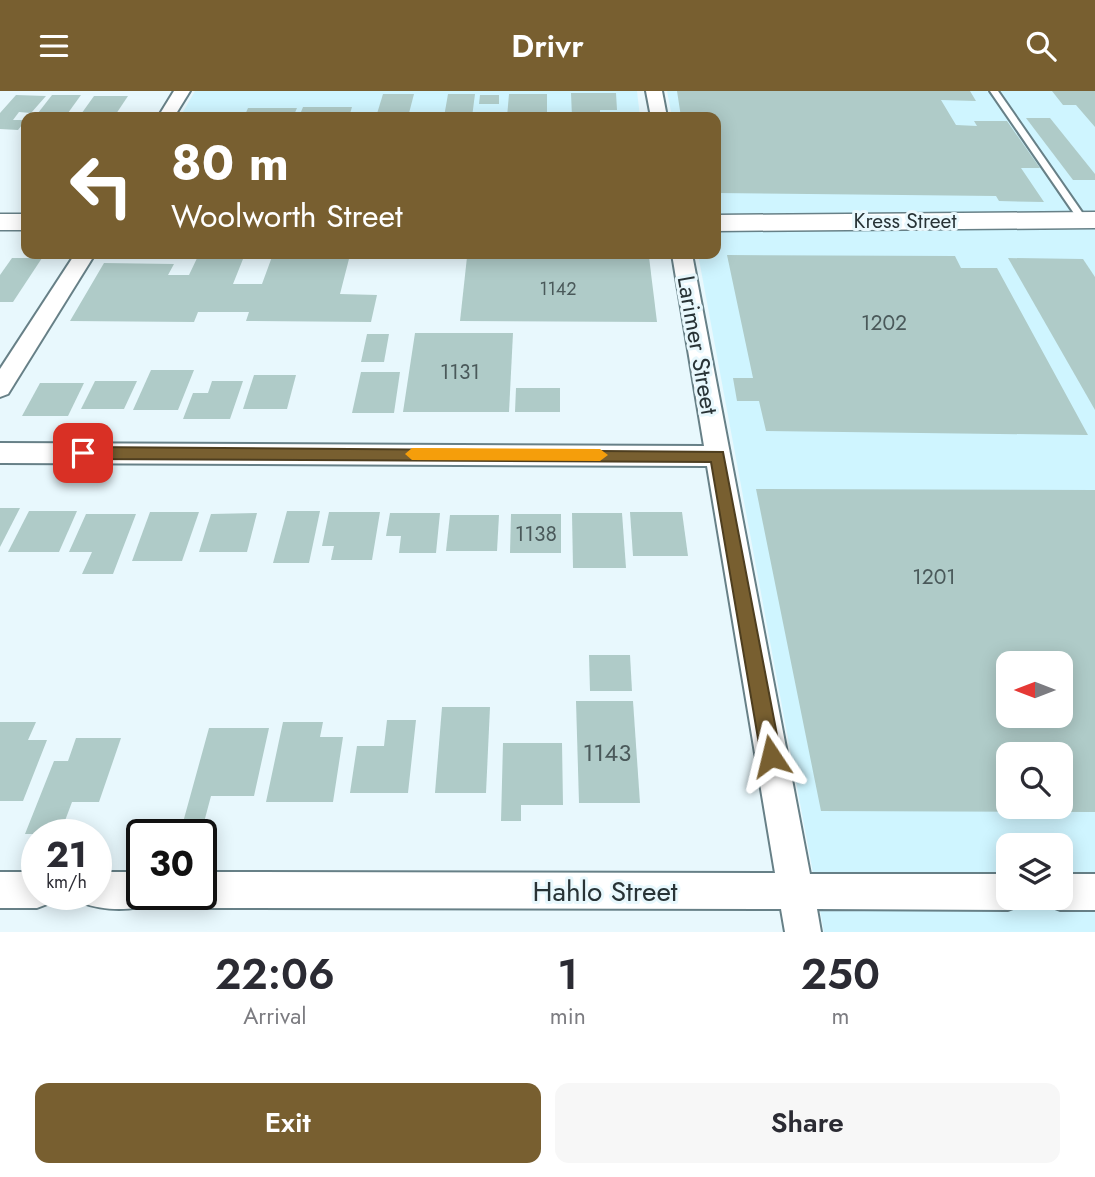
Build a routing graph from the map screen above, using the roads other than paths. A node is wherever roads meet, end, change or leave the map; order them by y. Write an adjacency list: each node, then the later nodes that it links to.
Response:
1 (182, 91): 4 (street)
2 (654, 91): 5 (street)
3 (994, 91): 6 (lane)
4 (169, 112)
5 (658, 112)
6 (1089, 220): 9 (street, Kress Street)
7 (0, 222): 8 (street)
8 (21, 222)
9 (721, 223)
10 (82, 259): 12 (street)
11 (683, 259): 14 (street, Larimer Street)
12 (0, 388)
13 (0, 453): 14 (street)
14 (718, 456): 18 (street, Larimer Street)
15 (0, 890): 16 (street)
16 (21, 890)
17 (217, 890): 18 (street, Hahlo Street)
18 (796, 891): 19 (street, Hahlo Street); 22 (street, Larimer Street)
19 (996, 892)
20 (1073, 892): 21 (street)
21 (1095, 893)
22 (803, 932)

